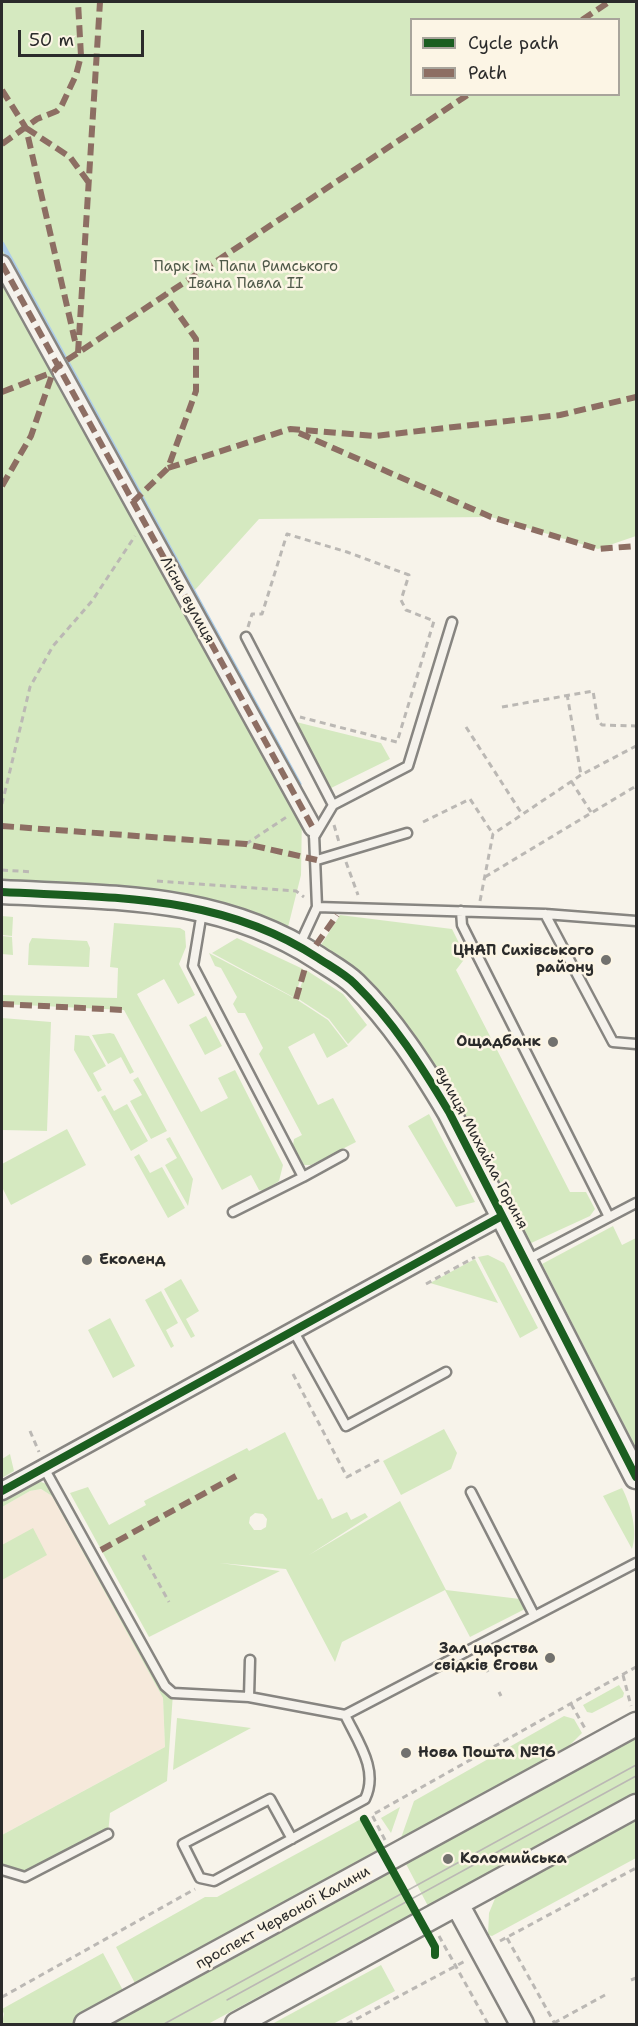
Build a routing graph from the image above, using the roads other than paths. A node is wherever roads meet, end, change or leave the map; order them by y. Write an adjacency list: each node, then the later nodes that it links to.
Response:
1 (2, 264): 5 (street, Лісна вулиця)
2 (452, 622): 4 (lane)
3 (246, 637): 4 (lane)
4 (333, 805): 5 (lane)
5 (314, 832): 7 (lane, Лісна вулиця)
6 (407, 833): 7 (lane)
7 (316, 860): 9 (lane, Лісна вулиця)
8 (2, 892): 10 (main road, вулиця Михайла Гориня)
9 (317, 907): 11 (lane); 14 (lane, Лісна вулиця)
10 (202, 908): 14 (main road, вулиця Михайла Гориня); 17 (lane)
11 (461, 911): 12 (lane); 21 (lane)
12 (544, 914): 13 (lane); 15 (lane)
13 (636, 921)
14 (298, 946): 20 (main road, вулиця Михайла Гориня)
15 (636, 1044)
16 (344, 1155): 17 (lane)
17 (303, 1177): 19 (lane)
18 (636, 1203): 21 (lane)
19 (233, 1212)
20 (502, 1216): 22 (main road, вулиця Михайла Гориня); 23 (street)
21 (609, 1218): 22 (lane)
22 (525, 1261): 26 (main road, вулиця Михайла Гориня)
23 (293, 1330): 24 (lane); 25 (street)
24 (446, 1372)
25 (44, 1467): 27 (street); 32 (lane)
26 (636, 1477)
27 (2, 1491)
28 (471, 1492): 30 (lane)
29 (636, 1563): 30 (lane)
30 (534, 1615): 33 (lane)
31 (250, 1660): 32 (lane)
32 (249, 1697): 33 (lane)
33 (345, 1715): 37 (lane)
34 (634, 1715): 40 (main road, проспект Червоної Калини)
35 (636, 1806): 39 (main road)
36 (108, 1834): 38 (lane)
37 (292, 1839): 37 (lane)
38 (2, 1870)
39 (457, 1904): 41 (main road); 42 (main road)
40 (86, 2025)
41 (237, 2025)
42 (522, 2025)

